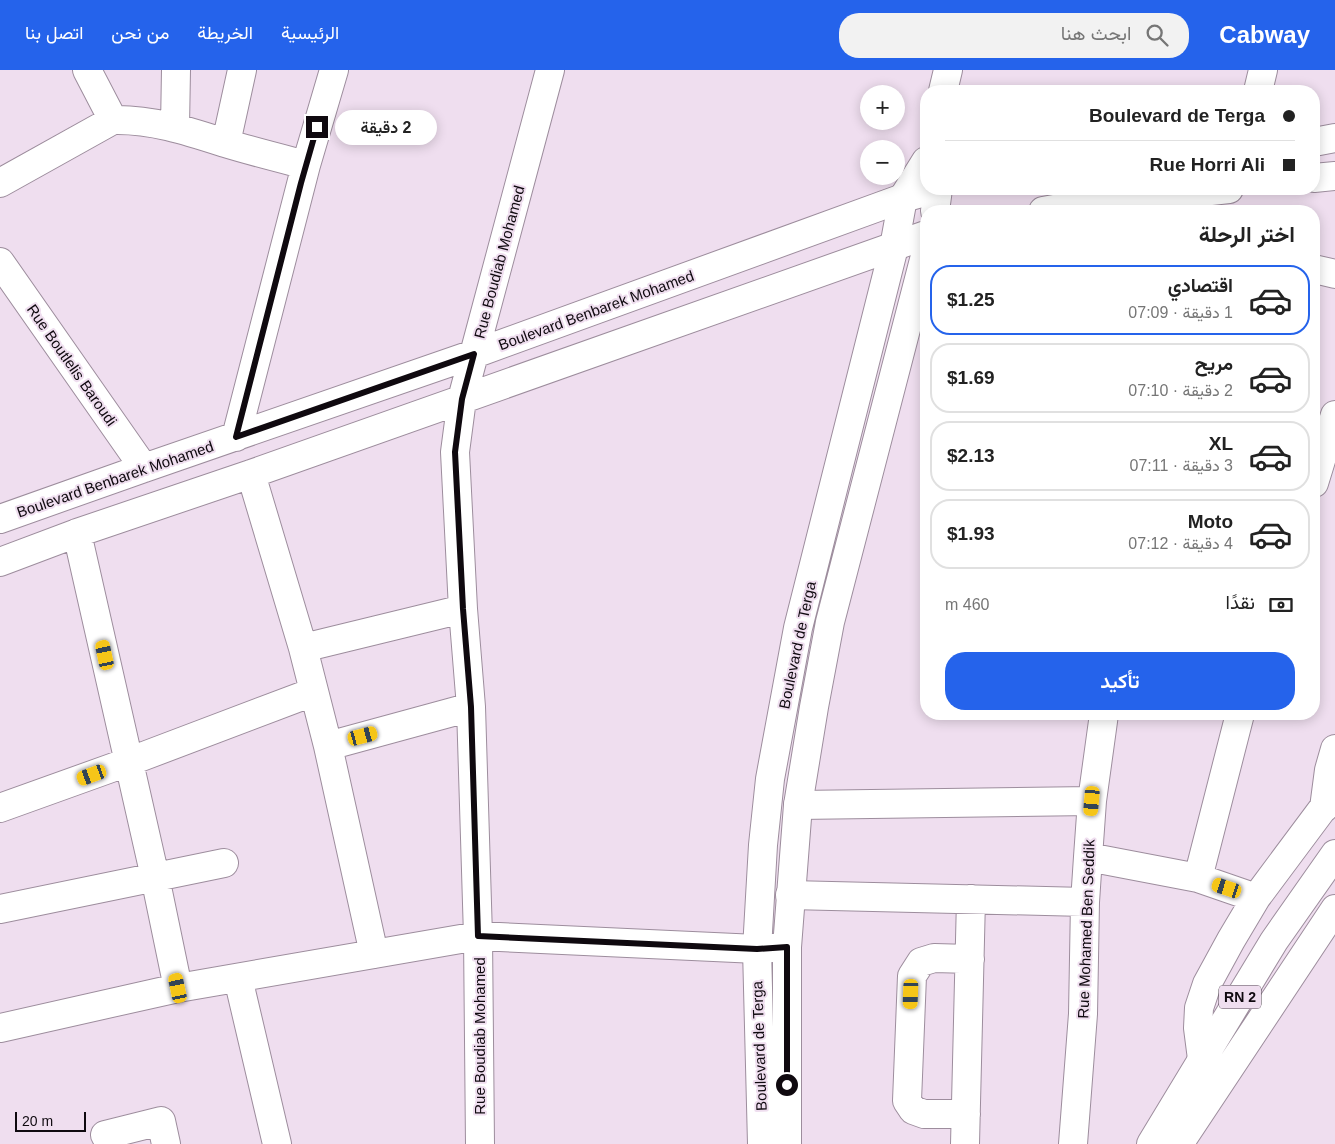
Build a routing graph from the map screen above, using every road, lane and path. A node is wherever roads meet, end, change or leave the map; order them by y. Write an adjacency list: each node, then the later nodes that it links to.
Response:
1 (87, 70): 10 (street)
2 (176, 70): 11 (street)
3 (242, 70): 14 (street)
4 (334, 70): 15 (street)
5 (550, 70): 30 (street, Rue Boudiab Mohamed)
6 (948, 70): 8 (street)
7 (1263, 70): 9 (street)
8 (944, 85)
9 (1259, 85)
10 (113, 120): 11 (street); 19 (street)
11 (175, 127): 14 (street)
12 (1335, 138): 13 (street)
13 (1320, 141)
14 (226, 143): 15 (street)
15 (306, 165): 33 (street)
16 (920, 171): 22 (street, Boulevard de Terga)
17 (1335, 176): 18 (street)
18 (1320, 177)
19 (0, 183)
20 (920, 194): 22 (street, Boulevard Benbarek Mohamed)
21 (1174, 195): 23 (street)
22 (903, 198): 25 (street, Boulevard de Terga); 30 (street, Boulevard Benbarek Mohamed)
23 (1083, 205)
24 (920, 237): 25 (street)
25 (894, 247): 31 (street); 66 (street, Boulevard de Terga)
26 (0, 262): 35 (street, Rue Boutlelis Baroudi)
27 (1320, 270): 28 (street)
28 (1335, 274)
29 (920, 275): 51 (street, Boulevard de Terga)
30 (474, 354): 31 (street, Rue Boudiab Mohamed); 33 (street, Boulevard Benbarek Mohamed)
31 (462, 399): 36 (street); 40 (street, Rue Boudiab Mohamed)
32 (1335, 415): 34 (street)
33 (236, 437): 35 (street, Boulevard Benbarek Mohamed)
34 (1320, 464)
35 (144, 468): 37 (street, Boulevard Benbarek Mohamed)
36 (251, 474): 38 (street); 41 (street)
37 (0, 519)
38 (77, 533): 39 (street); 48 (street)
39 (0, 562)
40 (463, 609): 41 (street); 43 (street, Rue Boudiab Mohamed)
41 (304, 648): 42 (street)
42 (313, 692): 46 (street); 48 (street)
43 (471, 707): 46 (street); 64 (street, Rue Boudiab Mohamed)
44 (1103, 720): 50 (street, Rue Mohamed Ben Seddik)
45 (1238, 720): 57 (street)
46 (328, 746): 67 (street)
47 (1335, 750): 49 (street)
48 (128, 762): 52 (street); 56 (street)
49 (1329, 800): 59 (street)
50 (1092, 801): 51 (street); 54 (street, Rue Mohamed Ben Seddik)
51 (798, 805): 58 (street, Boulevard de Terga)
52 (0, 808)
53 (1335, 854): 72 (street, RN 2)
54 (1088, 858): 57 (street); 61 (street, Rue Mohamed Ben Seddik)
55 (224, 863): 56 (street)
56 (155, 877): 62 (street); 70 (street)
57 (1198, 878): 59 (street)
58 (790, 895): 60 (street); 65 (street, Boulevard de Terga)
59 (1256, 898): 72 (street)
60 (971, 899): 61 (street); 68 (street)
61 (1085, 902): 81 (street, Rue Mohamed Ben Seddik)
62 (0, 909)
63 (1335, 909): 83 (street, RN 2)
64 (478, 936): 66 (street); 67 (street); 77 (street, Rue Boudiab Mohamed)
65 (787, 947): 66 (street); 79 (street, Boulevard de Terga)
66 (757, 949): 78 (street, Boulevard de Terga)
67 (374, 954): 69 (street)
68 (970, 959): 73 (street); 73 (street)
69 (238, 978): 70 (street); 76 (street)
70 (178, 988): 71 (street)
71 (0, 1028)
72 (1202, 1059): 82 (street, RN 2)
73 (966, 1114): 80 (street)
74 (111, 1144): 75 (street)
75 (166, 1144)
76 (277, 1144)
77 (480, 1144)
78 (762, 1144)
79 (786, 1144)
80 (965, 1144)
81 (1073, 1144)
82 (1151, 1144)
83 (1179, 1144)

